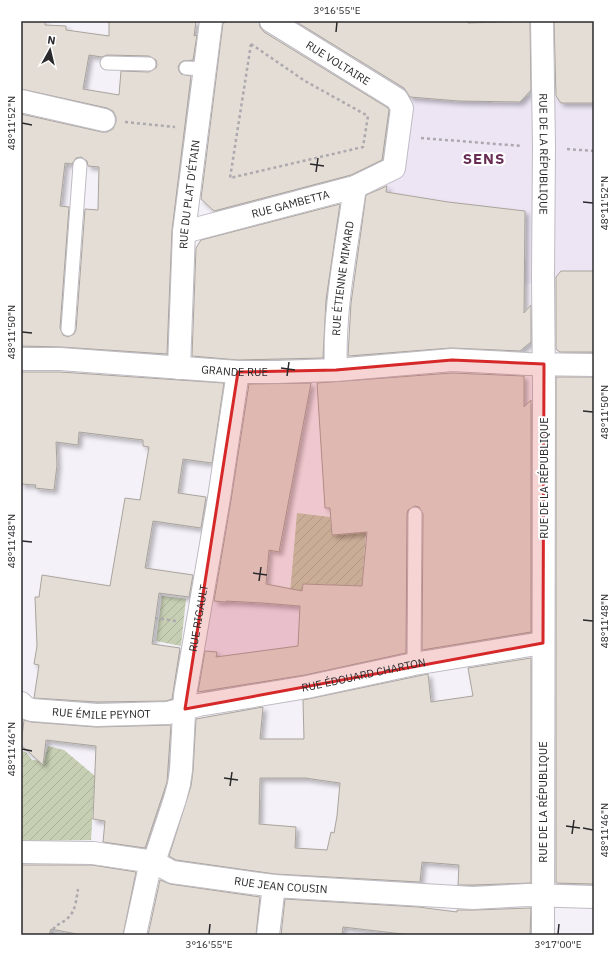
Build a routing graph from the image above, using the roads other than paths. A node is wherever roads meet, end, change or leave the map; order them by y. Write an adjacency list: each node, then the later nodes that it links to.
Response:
1 (211, 21): 11 (street, RUE DU PLAT D'ÉTAIN)
2 (271, 21): 9 (street, RUE VOLTAIRE)
3 (542, 21): 14 (street, RUE DE LA RÉPUBLIQUE)
4 (107, 62): 5 (lane)
5 (149, 64)
6 (21, 101): 7 (street)
7 (91, 120)
8 (80, 165): 12 (lane)
9 (394, 168): 10 (street, RUE GAMBETTA)
10 (355, 187): 11 (street, RUE GAMBETTA); 17 (street, RUE ÉTIENNE MIMARD)
11 (184, 232): 16 (street, RUE DU PLAT D'ÉTAIN)
12 (68, 329)
13 (21, 359): 16 (street, GRANDE RUE)
14 (544, 364): 15 (street, GRANDE RUE); 17 (street, GRANDE RUE); 20 (street, RUE DE LA RÉPUBLIQUE)
15 (594, 365)
16 (179, 368): 18 (street, GRANDE RUE)
17 (336, 370): 18 (street, GRANDE RUE)
18 (238, 372): 23 (street, RUE RIGAULT)
19 (415, 514): 21 (lane)
20 (543, 643): 21 (street, RUE ÉDOUARD CHARTON); 27 (street, RUE DE LA RÉPUBLIQUE)
21 (414, 664): 23 (street, RUE ÉDOUARD CHARTON)
22 (21, 703): 23 (street, RUE ÉMILE PEYNOT)
23 (185, 709): 25 (street, RUE RIGAULT)
24 (21, 852): 25 (street, RUE JEAN COUSIN)
25 (154, 862): 26 (street, RUE JEAN COUSIN); 29 (street, RUE RIGAULT)
26 (274, 886): 27 (street, RUE JEAN COUSIN); 30 (street)
27 (544, 895): 28 (street, RUE JEAN COUSIN); 31 (street, RUE DE LA RÉPUBLIQUE)
28 (594, 897)
29 (135, 935)
30 (268, 935)
31 (543, 935)

